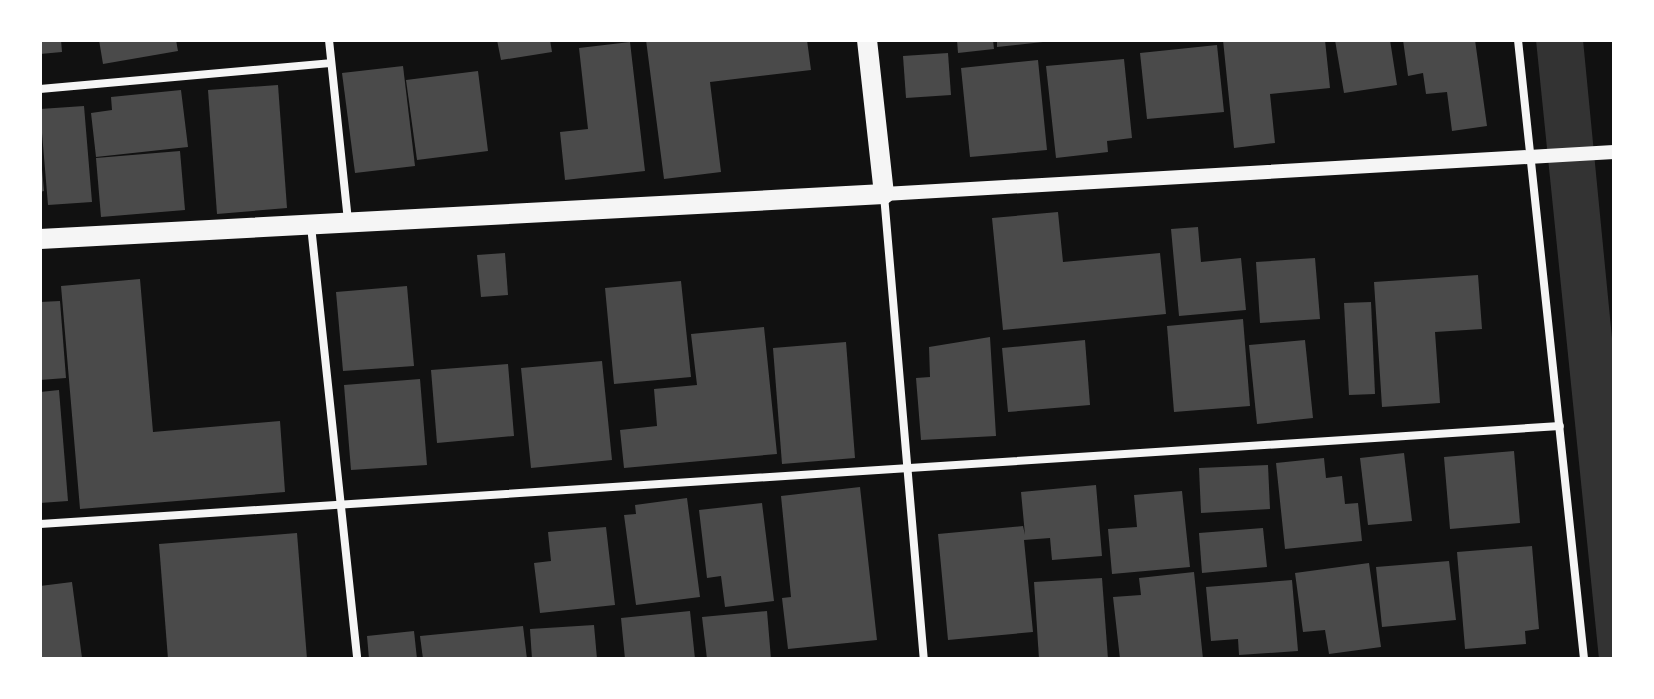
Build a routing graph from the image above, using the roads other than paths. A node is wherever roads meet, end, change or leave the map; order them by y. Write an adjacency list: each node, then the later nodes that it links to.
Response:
1 (329, 40): 4 (street)
2 (867, 40): 8 (main road)
3 (1518, 40): 7 (street)
4 (330, 63): 5 (street); 9 (street)
5 (40, 89)
6 (1614, 152): 7 (street)
7 (1532, 161): 8 (street); 12 (street)
8 (884, 194): 9 (main road); 13 (street)
9 (348, 222): 10 (main road)
10 (311, 225): 11 (main road); 14 (street)
11 (40, 239)
12 (1560, 426): 13 (street); 18 (street)
13 (909, 467): 14 (street); 17 (street)
14 (343, 506): 15 (street); 16 (street)
15 (40, 524)
16 (357, 659)
17 (924, 659)
18 (1584, 659)

